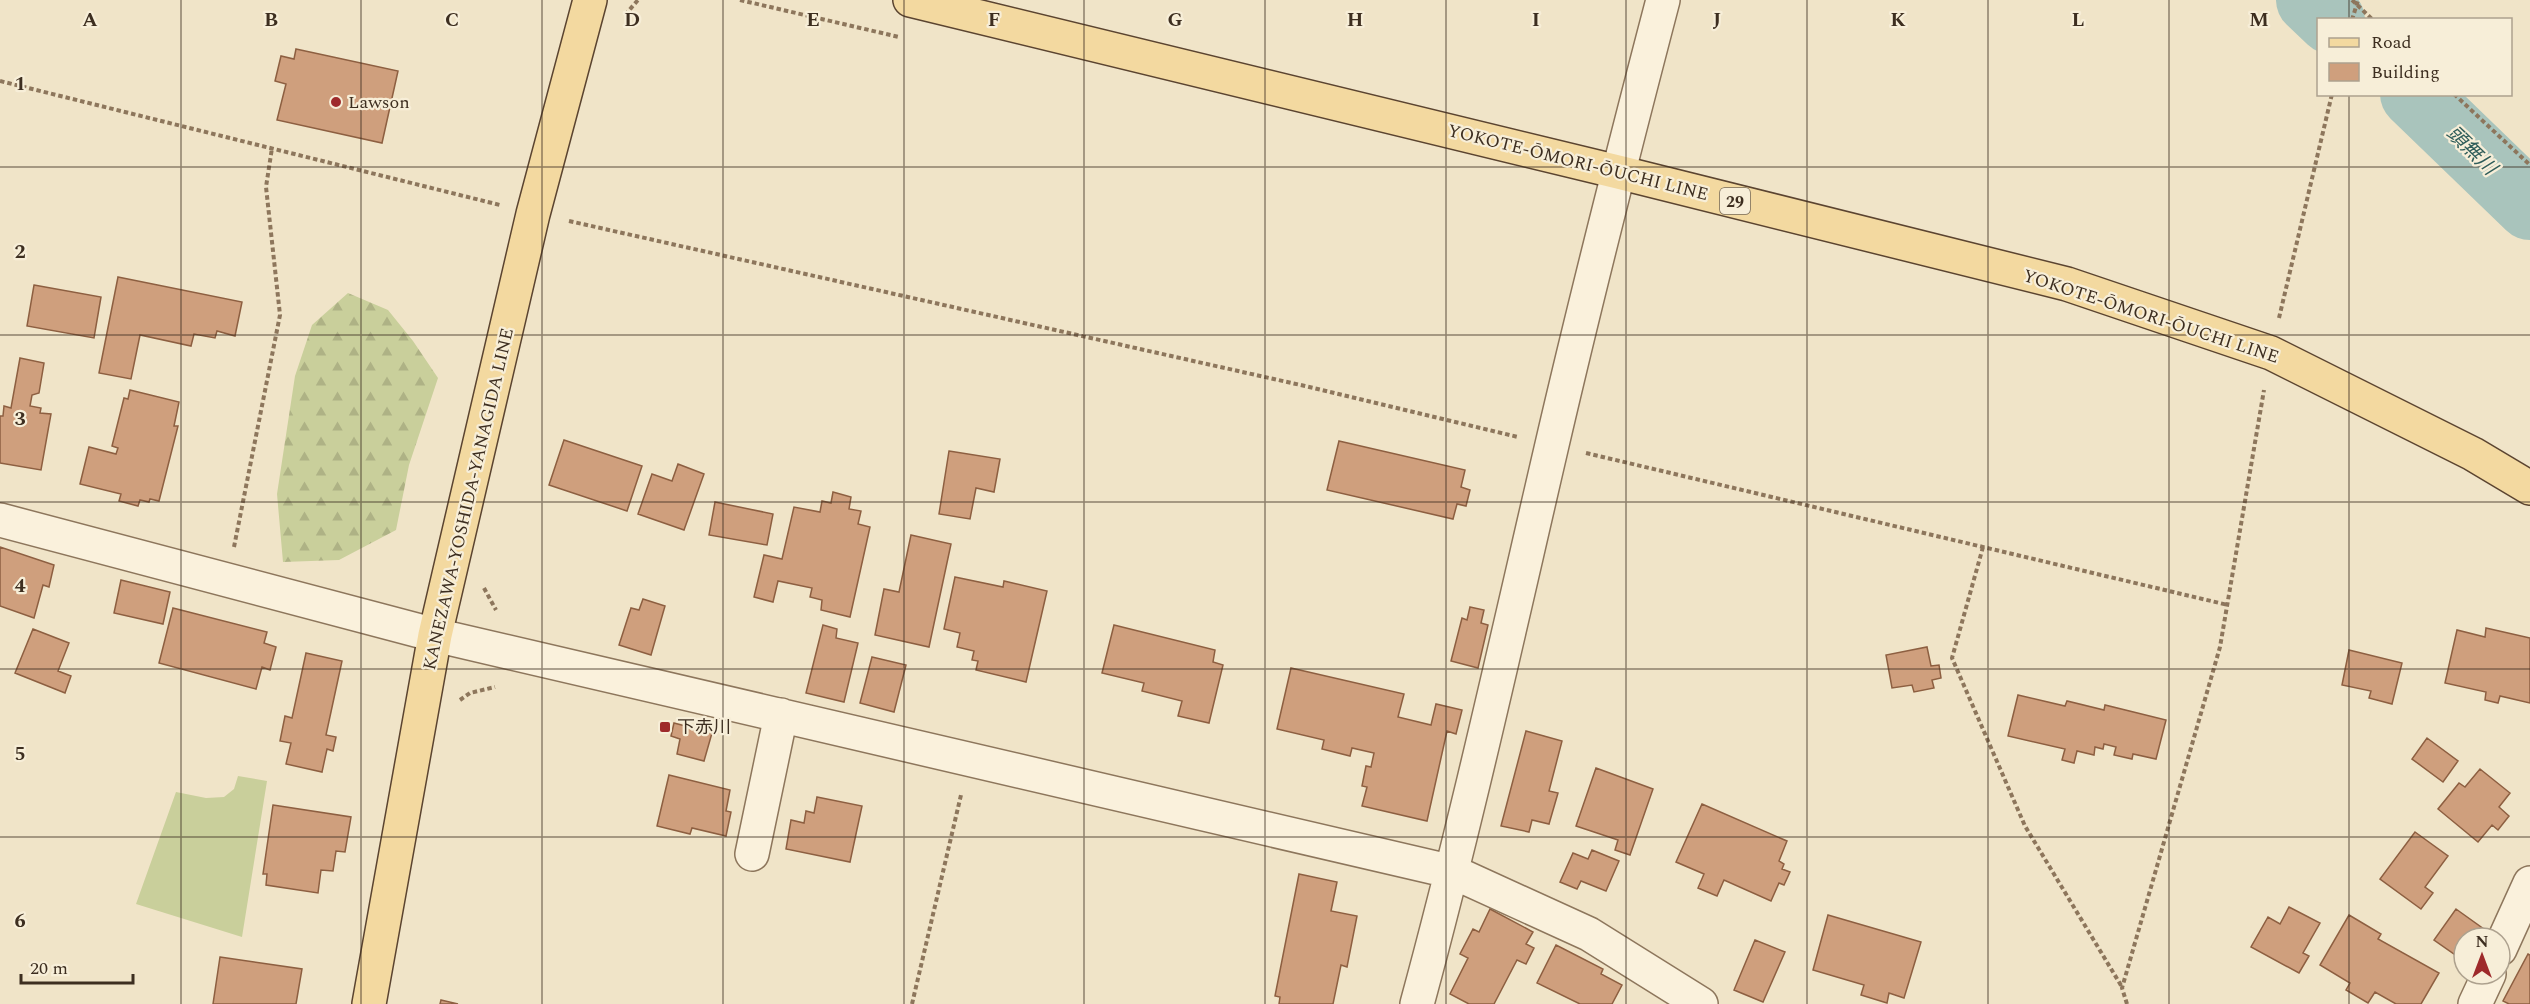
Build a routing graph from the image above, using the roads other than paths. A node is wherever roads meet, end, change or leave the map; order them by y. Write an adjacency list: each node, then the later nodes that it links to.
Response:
1 (590, 0): 7 (main road, KANEZAWA-YOSHIDA-YANAGIDA LINE)
2 (910, 0): 4 (main road, YOKOTE-ŌMORI-ŌUCHI LINE / 29)
3 (1662, 0): 4 (street)
4 (1618, 172): 5 (main road, YOKOTE-ŌMORI-ŌUCHI LINE / 29); 10 (street)
5 (2530, 488)
6 (0, 520): 7 (street)
7 (435, 635): 8 (street); 14 (main road, KANEZAWA-YOSHIDA-YANAGIDA LINE)
8 (781, 715): 9 (street); 10 (street)
9 (752, 854)
10 (1453, 872): 15 (street); 16 (street)
11 (2530, 883): 12 (street)
12 (2510, 926)
13 (2483, 986): 17 (street)
14 (369, 1004)
15 (1418, 1004)
16 (1701, 1004)
17 (2475, 1004)

